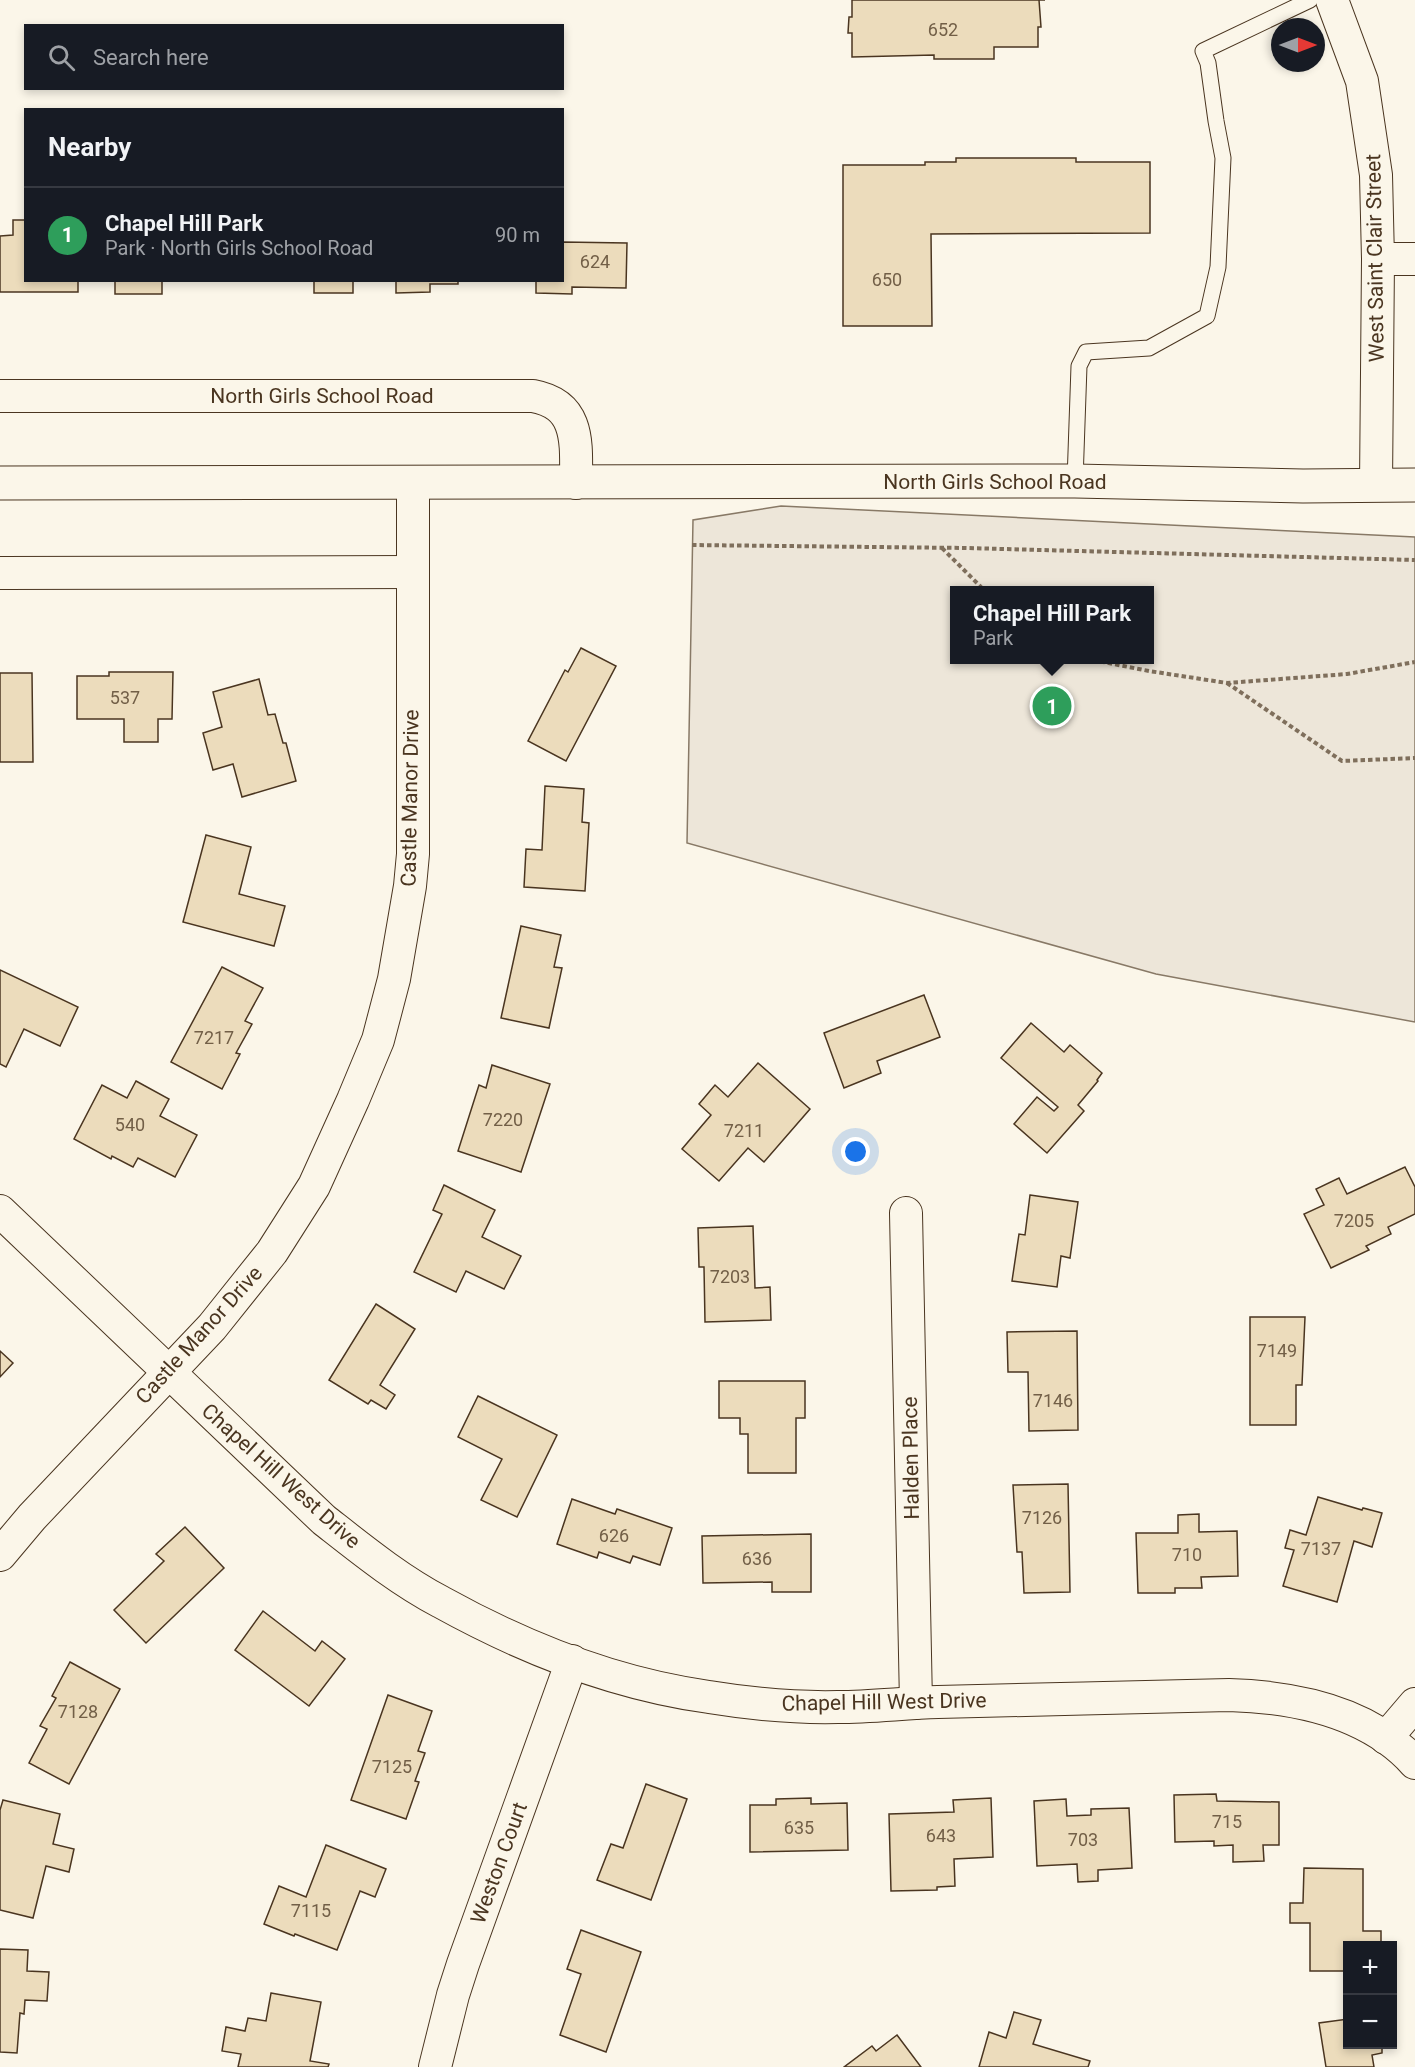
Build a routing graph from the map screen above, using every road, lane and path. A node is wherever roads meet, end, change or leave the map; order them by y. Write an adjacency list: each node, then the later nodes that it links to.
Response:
1 (1310, 0): 6 (lane)
2 (1332, 0): 3 (street, West Saint Clair Street)
3 (1378, 260): 4 (street); 10 (street, West Saint Clair Street)
4 (1415, 260)
5 (0, 396): 9 (street, North Girls School Road)
6 (1075, 481): 9 (main road, North Girls School Road); 10 (main road, North Girls School Road)
7 (412, 482): 8 (main road, North Girls School Road); 9 (main road, North Girls School Road); 15 (street, Castle Manor Drive)
8 (0, 483)
9 (576, 483)
10 (1376, 485): 11 (main road, North Girls School Road)
11 (1415, 485)
12 (692, 545): 13 (path)
13 (941, 548): 14 (path); 17 (path)
14 (1415, 560)
15 (412, 572): 16 (street); 24 (street, Castle Manor Drive)
16 (0, 573)
17 (979, 586)
18 (1415, 662): 20 (path)
19 (1113, 664): 20 (path)
20 (1227, 683): 21 (path)
21 (1415, 758)
22 (0, 1211): 24 (street, Chapel Hill West Drive)
23 (906, 1214): 27 (street, Halden Place)
24 (168, 1372): 25 (street, Castle Manor Drive); 26 (street, Chapel Hill West Drive)
25 (0, 1555)
26 (572, 1661): 27 (street, Chapel Hill West Drive); 31 (street, Weston Court)
27 (916, 1703): 29 (street, Chapel Hill West Drive)
28 (1415, 1704): 29 (street)
29 (1386, 1738): 30 (street, Chapel Hill West Drive)
30 (1415, 1763)
31 (435, 2067)

